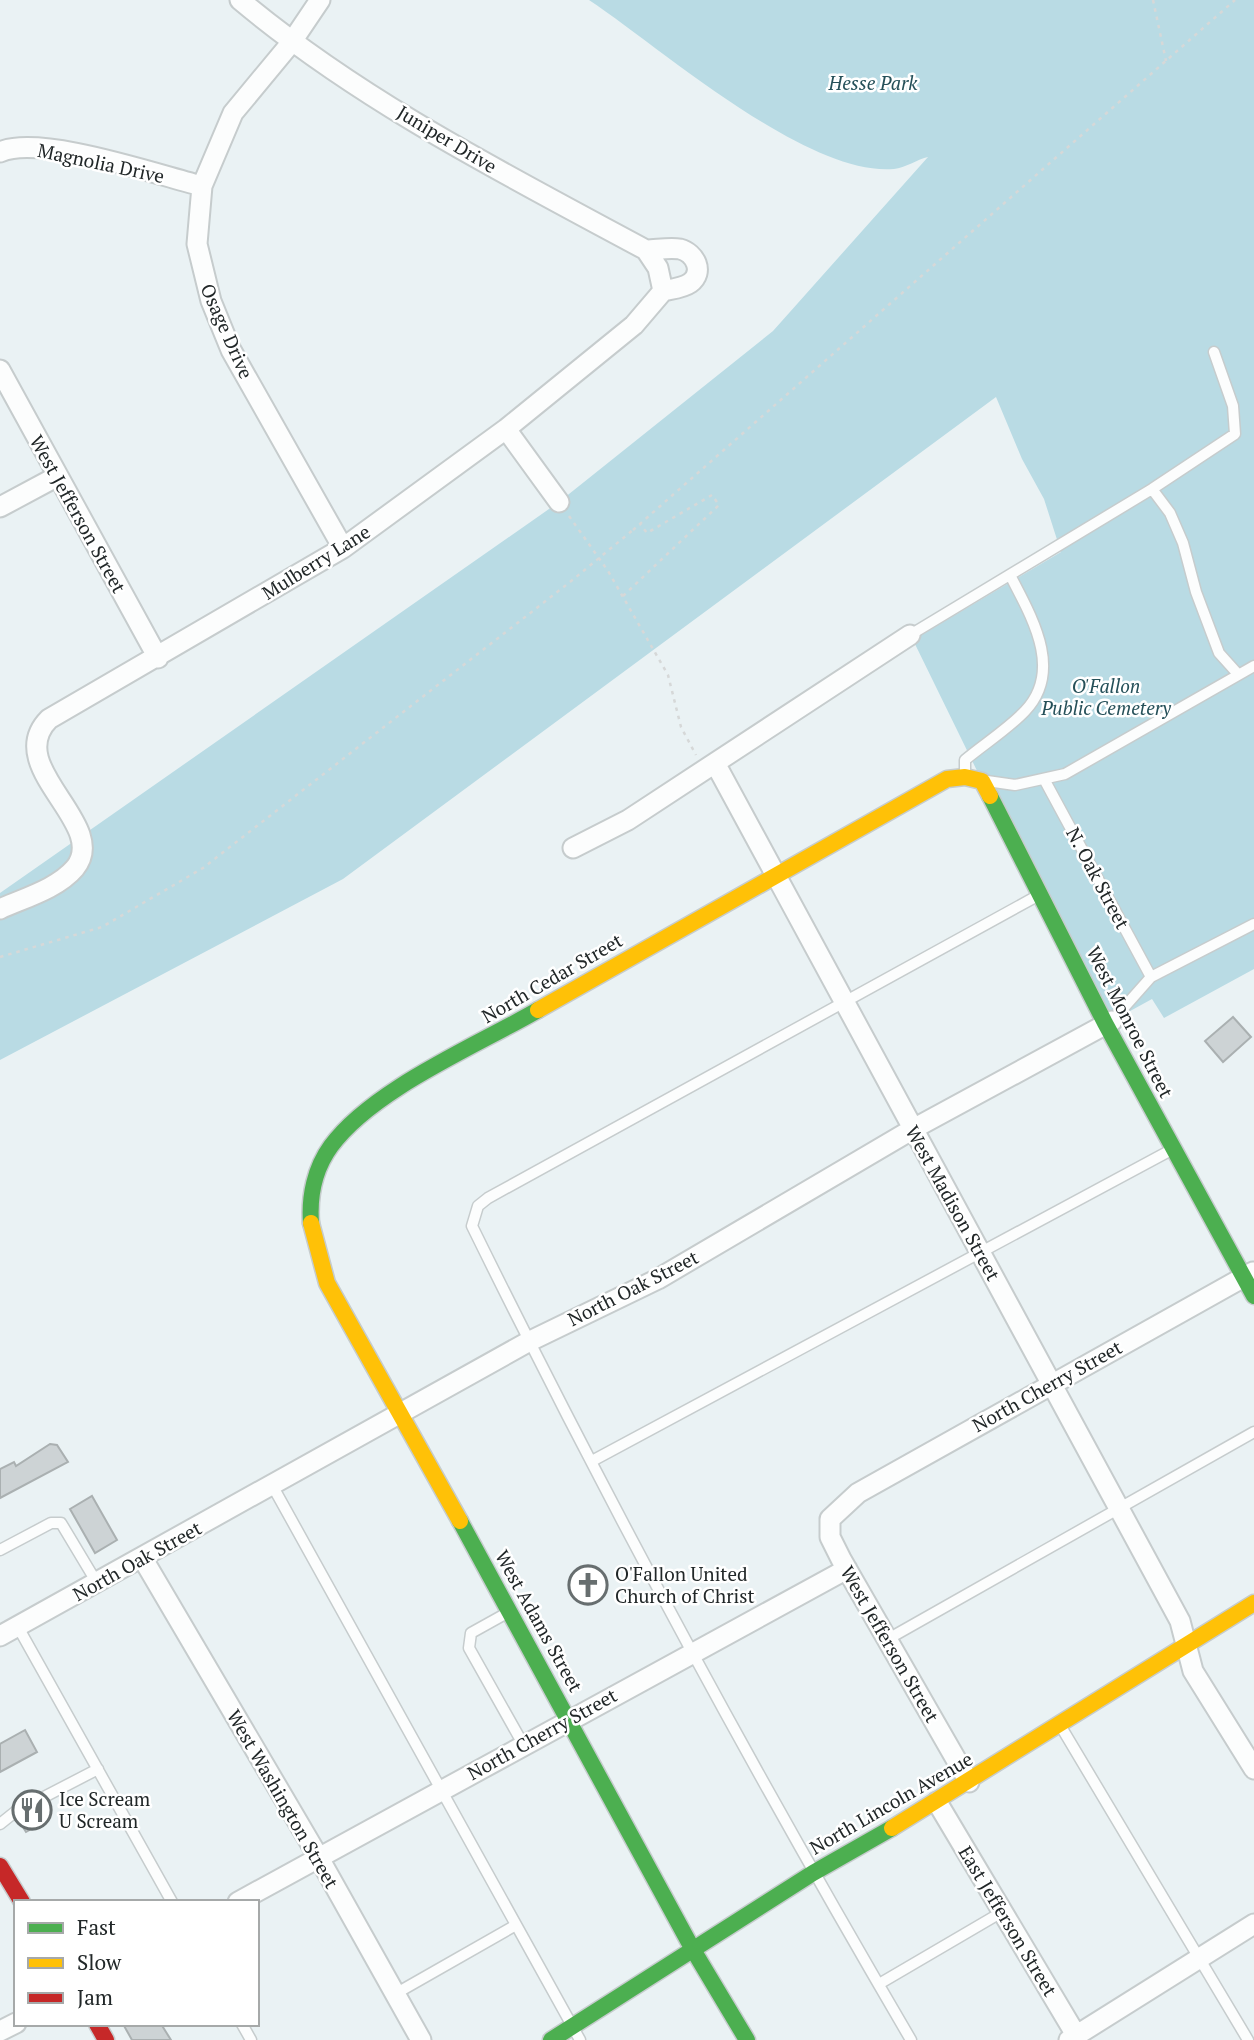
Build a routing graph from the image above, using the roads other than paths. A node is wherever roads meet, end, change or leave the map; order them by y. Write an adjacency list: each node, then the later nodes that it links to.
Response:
1 (240, 0): 3 (street, Juniper Drive)
2 (320, 0): 3 (street, Osage Drive)
3 (291, 43): 5 (street, Osage Drive); 6 (street, Juniper Drive)
4 (0, 152): 5 (street, Magnolia Drive)
5 (202, 186): 15 (street, Osage Drive)
6 (646, 250): 7 (street, Juniper Drive); 7 (street, Mulberry Lane)
7 (663, 291): 10 (street, Mulberry Lane)
8 (1214, 352): 12 (lane)
9 (0, 370): 11 (street, West Jefferson Street)
10 (506, 429): 13 (street); 15 (street, Mulberry Lane)
11 (56, 477): 14 (street); 18 (street, West Jefferson Street)
12 (1152, 489): 16 (lane); 20 (lane)
13 (559, 502)
14 (0, 507)
15 (343, 548): 18 (street, Mulberry Lane)
16 (1010, 575): 17 (lane); 22 (lane)
17 (910, 635): 21 (street)
18 (158, 658): 28 (street, Mulberry Lane)
19 (1254, 666): 20 (lane)
20 (1237, 673): 23 (lane)
21 (710, 767): 25 (street); 26 (street, West Madison Street)
22 (965, 777): 24 (street); 26 (street, North Cedar Street)
23 (1044, 779): 24 (lane); 30 (lane, N. Oak Street)
24 (982, 781): 27 (street, West Monroe Street)
25 (573, 848)
26 (773, 874): 31 (street, West Madison Street); 38 (street, North Cedar Street)
27 (1042, 894): 31 (lane); 32 (street, West Monroe Street)
28 (0, 909)
29 (1254, 923): 30 (lane, North Oak Street)
30 (1152, 977): 32 (lane, North Oak Street)
31 (846, 1001): 33 (street, West Madison Street); 39 (lane)
32 (1108, 1022): 33 (street, North Oak Street); 34 (street, West Monroe Street)
33 (913, 1129): 35 (street, West Madison Street); 39 (street, North Oak Street)
34 (1174, 1149): 35 (lane); 36 (street, West Monroe Street)
35 (981, 1254): 40 (street, West Madison Street); 43 (lane)
36 (1248, 1274): 37 (street, West Monroe Street); 40 (street, North Cherry Street)
37 (1254, 1296)
38 (345, 1316): 41 (street, West Adams Street)
39 (528, 1342): 41 (street, North Oak Street); 43 (lane)
40 (1052, 1383): 45 (street, North Cherry Street); 46 (street, West Madison Street)
41 (399, 1412): 44 (street, North Oak Street); 52 (street, West Adams Street)
42 (1254, 1432): 46 (lane)
43 (592, 1461): 57 (lane)
44 (272, 1485): 48 (street, North Oak Street); 64 (lane)
45 (842, 1505): 49 (street, West Jefferson Street)
46 (1118, 1509): 55 (lane); 56 (street, West Madison Street)
47 (0, 1550): 50 (lane)
48 (143, 1559): 50 (street, North Oak Street); 67 (street, West Washington Street)
49 (847, 1569): 55 (street, West Jefferson Street); 57 (street, North Cherry Street)
50 (98, 1584): 53 (street, North Oak Street)
51 (1254, 1603): 56 (street, North Lincoln Avenue)
52 (509, 1612): 58 (street, West Adams Street); 60 (lane)
53 (18, 1627): 54 (street, North Oak Street); 61 (lane)
54 (0, 1636)
55 (888, 1640): 63 (street, West Jefferson Street)
56 (1186, 1645): 59 (street, North Lincoln Avenue); 62 (street, West Madison Street)
57 (693, 1653): 58 (street, North Cherry Street); 69 (lane)
58 (570, 1719): 60 (street, North Cherry Street); 76 (street, West Adams Street)
59 (1060, 1725): 63 (street, North Lincoln Avenue); 77 (lane)
60 (523, 1744): 64 (street, North Cherry Street)
61 (98, 1769): 66 (lane); 71 (lane)
62 (1254, 1769)
63 (969, 1782): 65 (street, North Lincoln Avenue)
64 (441, 1790): 67 (street, North Cherry Street); 75 (lane)
65 (937, 1802): 69 (street, North Lincoln Avenue); 73 (street, East Jefferson Street)
66 (0, 1824)
67 (318, 1858): 72 (street, North Cherry Street); 79 (street, West Washington Street)
68 (0, 1866): 70 (street)
69 (813, 1873): 76 (street, North Lincoln Avenue); 78 (lane)
70 (21, 1900)
71 (171, 1900)
72 (242, 1900)
73 (1002, 1912): 78 (lane); 81 (street, East Jefferson Street)
74 (1254, 1924): 77 (street)
75 (516, 1925): 79 (lane); 80 (lane)
76 (692, 1948): 80 (street, North Lincoln Avenue); 84 (street, West Adams Street)
77 (1200, 1958): 81 (street); 86 (lane)
78 (878, 1984): 85 (lane)
79 (395, 1994): 82 (street, West Washington Street)
80 (576, 2033): 83 (street, North Lincoln Avenue)
81 (1075, 2039)
82 (421, 2040)
83 (551, 2040)
84 (747, 2040)
85 (911, 2040)
86 (1248, 2040)

